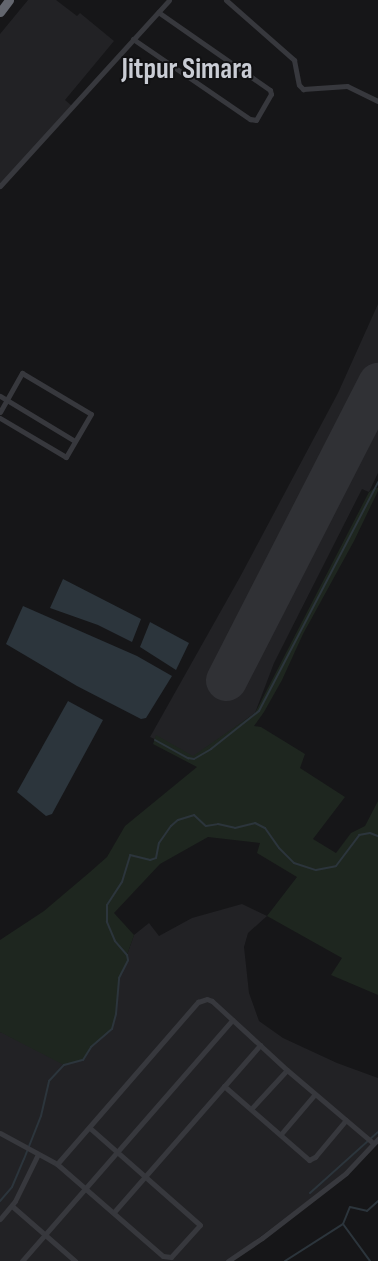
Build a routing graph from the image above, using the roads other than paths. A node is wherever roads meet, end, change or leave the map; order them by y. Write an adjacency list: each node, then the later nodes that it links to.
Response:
1 (9, 0): 4 (highway)
2 (168, 0): 5 (street)
3 (226, 0): 7 (street)
4 (0, 12)
5 (158, 12): 6 (street); 6 (street)
6 (133, 39): 8 (street)
7 (378, 101)
8 (0, 186)
9 (0, 396): 10 (street)
10 (6, 400): 11 (street); 13 (street); 13 (street)
11 (0, 412)
12 (0, 418): 13 (street)
13 (75, 441)
14 (232, 1020): 15 (street); 21 (street); 25 (street)
15 (260, 1045): 16 (street); 17 (street)
16 (287, 1070): 18 (street); 19 (street)
17 (224, 1086): 19 (street); 28 (street)
18 (316, 1094): 20 (street); 23 (street)
19 (251, 1109): 23 (street)
20 (346, 1120): 23 (street); 24 (street)
21 (90, 1128): 25 (street); 27 (street)
22 (0, 1133): 26 (street)
23 (281, 1134)
24 (375, 1142): 36 (street)
25 (118, 1151): 28 (street); 29 (street)
26 (38, 1154): 27 (street); 30 (street)
27 (57, 1164): 29 (street)
28 (145, 1175): 31 (street); 31 (street)
29 (85, 1188): 31 (street); 33 (street)
30 (12, 1206): 32 (street); 33 (street)
31 (114, 1212)
32 (0, 1219)
33 (45, 1235): 34 (street); 35 (street)
34 (22, 1261)
35 (75, 1261)
36 (228, 1261)

